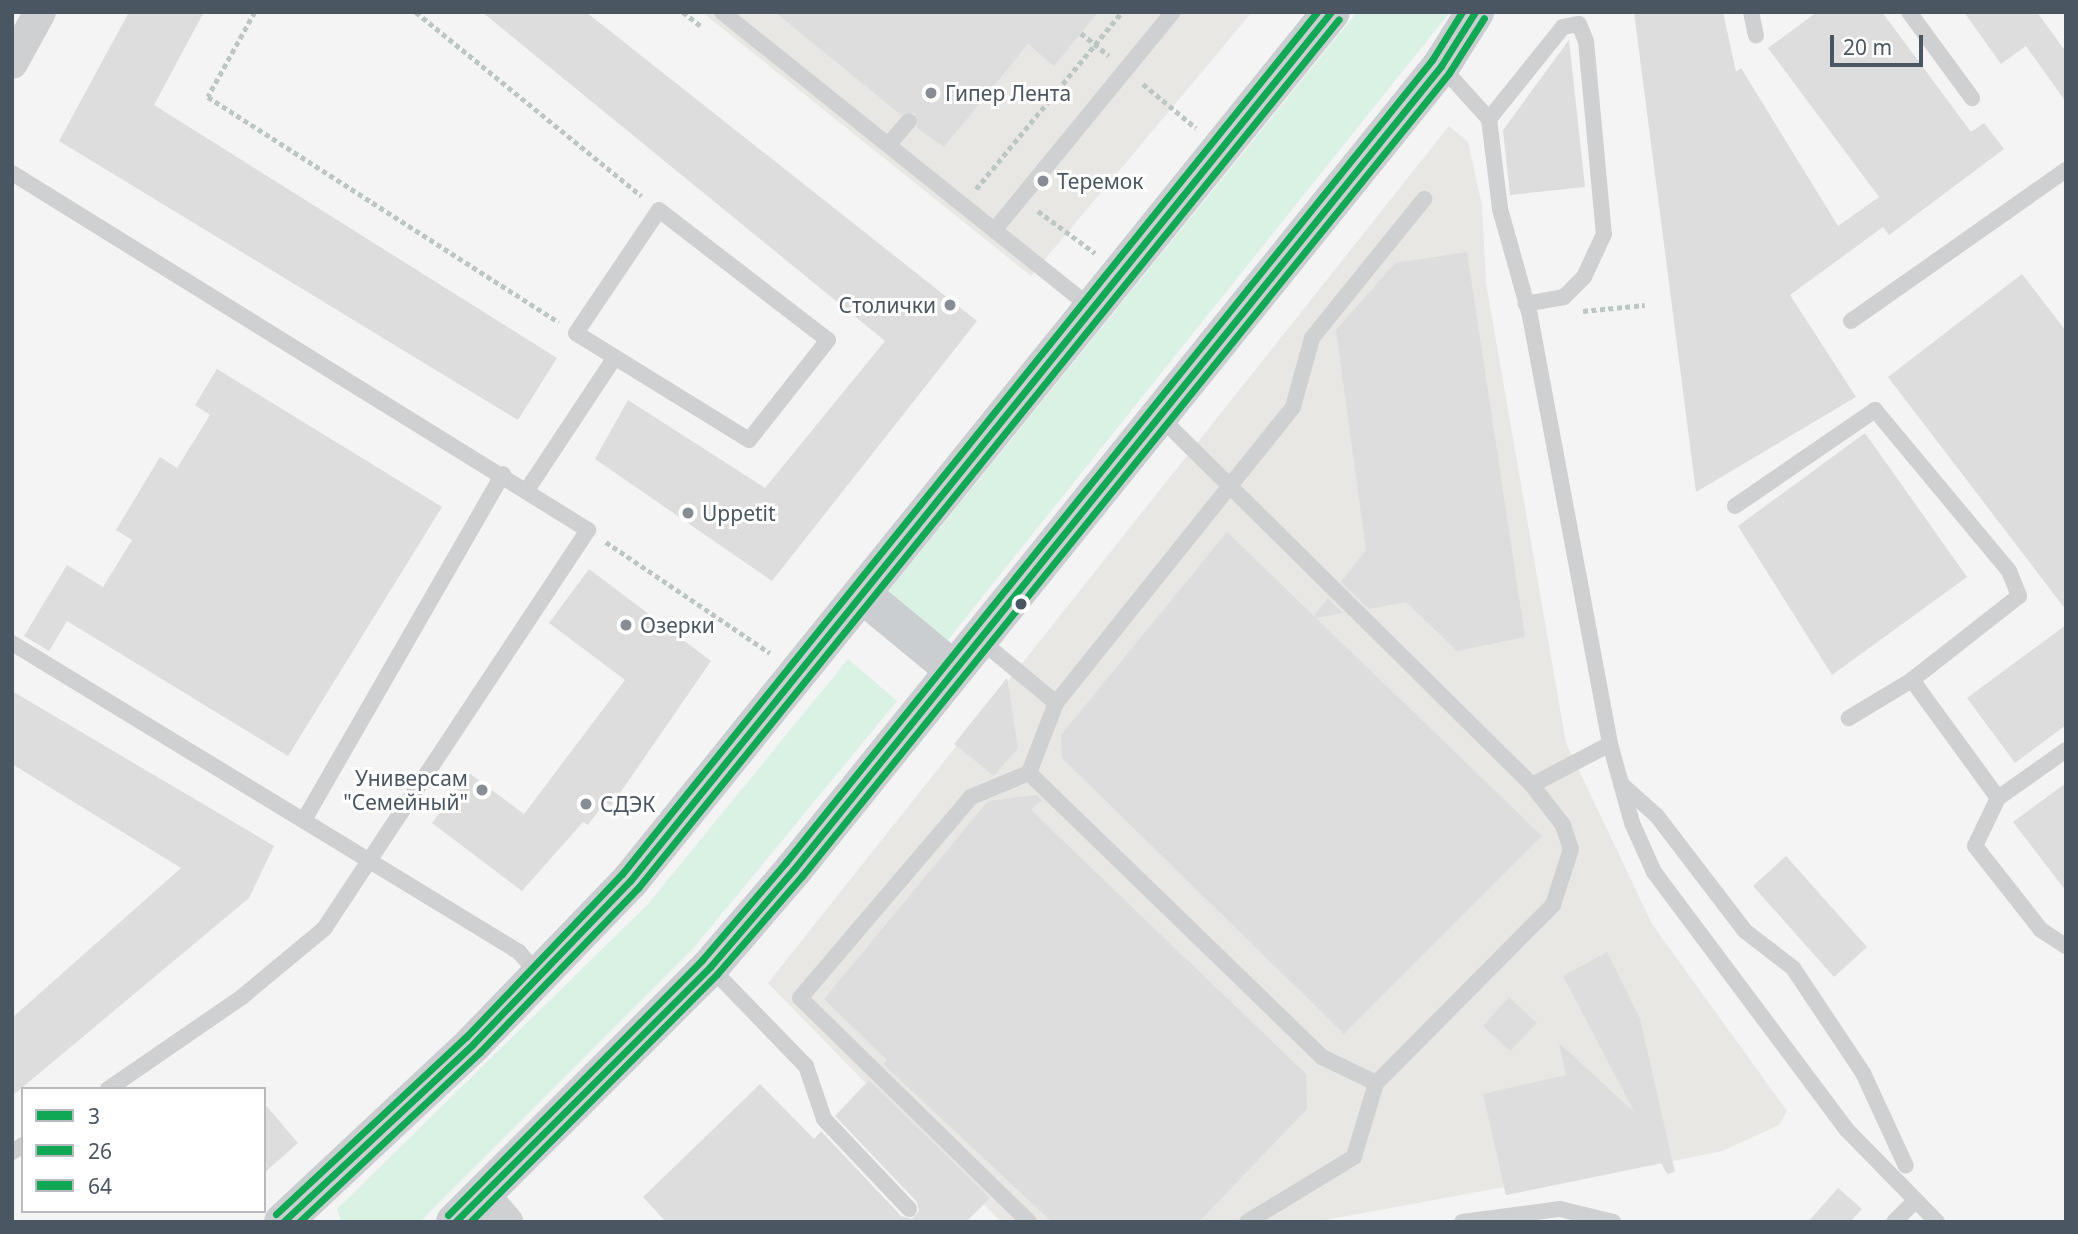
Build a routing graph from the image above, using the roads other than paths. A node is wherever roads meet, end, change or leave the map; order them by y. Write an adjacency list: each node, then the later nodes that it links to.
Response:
1 (40, 12): 9 (street)
2 (722, 12): 14 (lane)
3 (1173, 12): 18 (lane)
4 (1331, 12): 20 (main road)
5 (1475, 12): 10 (main road)
6 (1751, 12): 8 (lane)
7 (1909, 12): 11 (lane)
8 (1756, 35)
9 (12, 63)
10 (1441, 66): 12 (lane); 23 (main road)
11 (1972, 98)
12 (1489, 119): 19 (lane); 19 (lane)
13 (909, 121): 14 (lane)
14 (890, 144): 18 (lane)
15 (2066, 170): 21 (lane)
16 (12, 173): 24 (lane)
17 (1424, 199): 25 (lane)
18 (996, 228): 20 (lane)
19 (1526, 304): 35 (lane)
20 (1092, 308): 28 (main road)
21 (1851, 321)
22 (615, 356): 22 (lane); 26 (lane)
23 (1158, 416): 25 (lane); 29 (main road)
24 (503, 474): 26 (lane); 41 (lane)
25 (1231, 484): 33 (lane); 39 (lane)
26 (527, 490): 42 (lane)
27 (1735, 506): 32 (lane)
28 (862, 594): 31 (main road); 45 (main road)
29 (979, 639): 31 (main road); 33 (lane)
30 (12, 643): 41 (lane)
31 (954, 670): 44 (main road)
32 (1912, 680): 34 (lane); 40 (lane)
33 (1056, 703): 37 (lane)
34 (1849, 718)
35 (1610, 744): 38 (lane); 39 (lane)
36 (2066, 750): 40 (lane)
37 (1030, 773): 46 (lane); 54 (lane)
38 (1621, 784): 48 (lane); 49 (lane)
39 (1532, 785): 46 (lane)
40 (1998, 797): 43 (lane)
41 (304, 820): 42 (lane)
42 (371, 861): 45 (lane); 47 (lane)
43 (2066, 946)
44 (710, 967): 50 (main road); 51 (lane)
45 (539, 975): 52 (main road)
46 (1376, 1083): 55 (lane)
47 (111, 1087)
48 (1906, 1166)
49 (1914, 1202): 58 (lane); 59 (lane)
50 (495, 1208): 53 (main road)
51 (909, 1209)
52 (295, 1218)
53 (455, 1222)
54 (1029, 1222)
55 (1247, 1222)
56 (1462, 1222): 57 (lane)
57 (1613, 1222)
58 (1894, 1222)
59 (1937, 1222)

